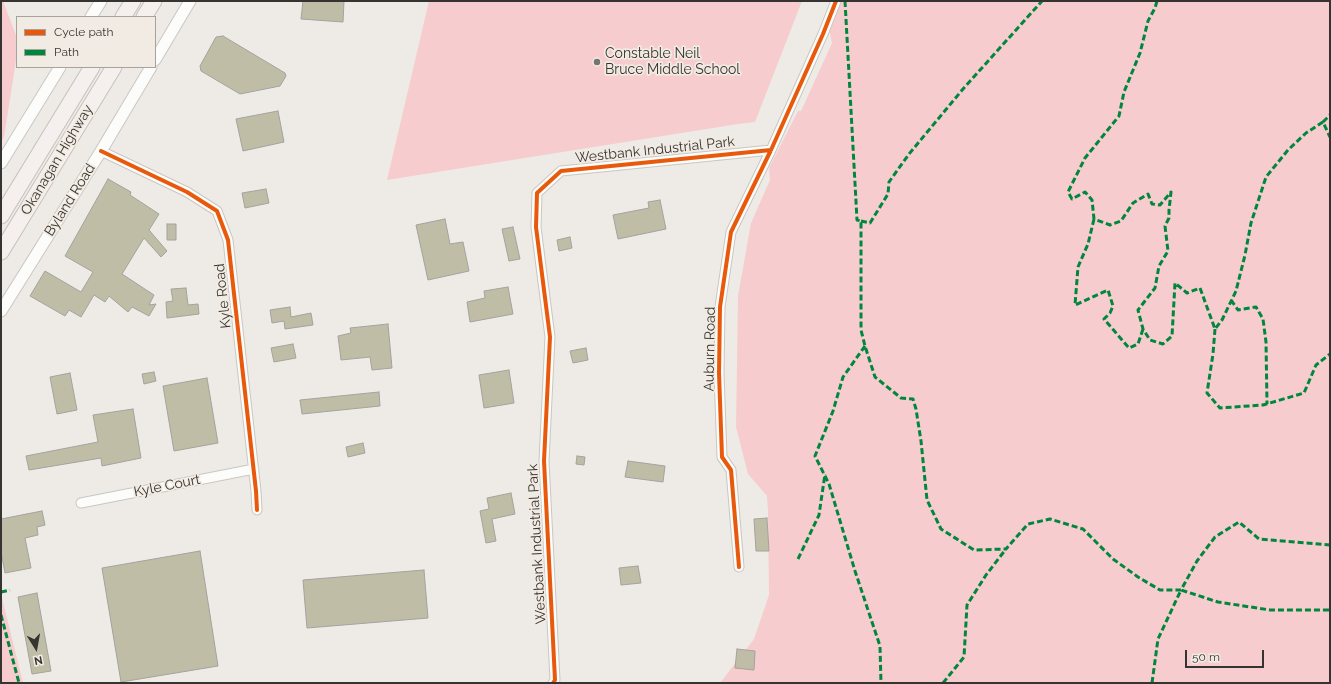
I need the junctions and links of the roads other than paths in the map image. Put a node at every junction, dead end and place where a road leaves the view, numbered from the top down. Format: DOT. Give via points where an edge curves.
graph roads {
  1 [pos="101,1"];
  2 [pos="133,1"];
  3 [pos="154,1"];
  4 [pos="190,1"];
  5 [pos="836,1"];
  6 [pos="92,16"];
  7 [pos="124,16"];
  8 [pos="145,16"];
  9 [pos="156,58"];
  10 [pos="59,68"];
  11 [pos="91,68"];
  12 [pos="113,68"];
  13 [pos="150,68"];
  14 [pos="771,150"];
  15 [pos="101,151"];
  16 [pos="1,163"];
  17 [pos="1,216"];
  18 [pos="1,252"];
  19 [pos="1,311"];
  20 [pos="254,469"];
  21 [pos="81,503"];
  22 [pos="257,510"];
  23 [pos="739,567"];
  24 [pos="553,683"];
  1 -- 6 [label="street"];
  2 -- 7 [label="highway"];
  3 -- 8 [label="highway"];
  4 -- 9 [label="street"];
  5 -- 14 [label="street, Auburn Road"];
  10 -- 16 [label="street"];
  11 -- 17 [label="highway, Okanagan Highway"];
  12 -- 18 [label="highway, Okanagan Highway"];
  13 -- 15 [label="street, Byland Road"];
  14 -- 23 [label="street, Auburn Road" via="731,232 720,307 722,458 730,470"];
  14 -- 24 [label="street, Westbank Industrial Park" via="561,171 537,193 536,227 550,337 544,461 555,680"];
  15 -- 19 [label="street, Byland Road"];
  15 -- 20 [label="street, Kyle Road" via="187,192 217,211 228,240"];
  20 -- 21 [label="street, Kyle Court"];
  20 -- 22 [label="street, Kyle Road"];
}
